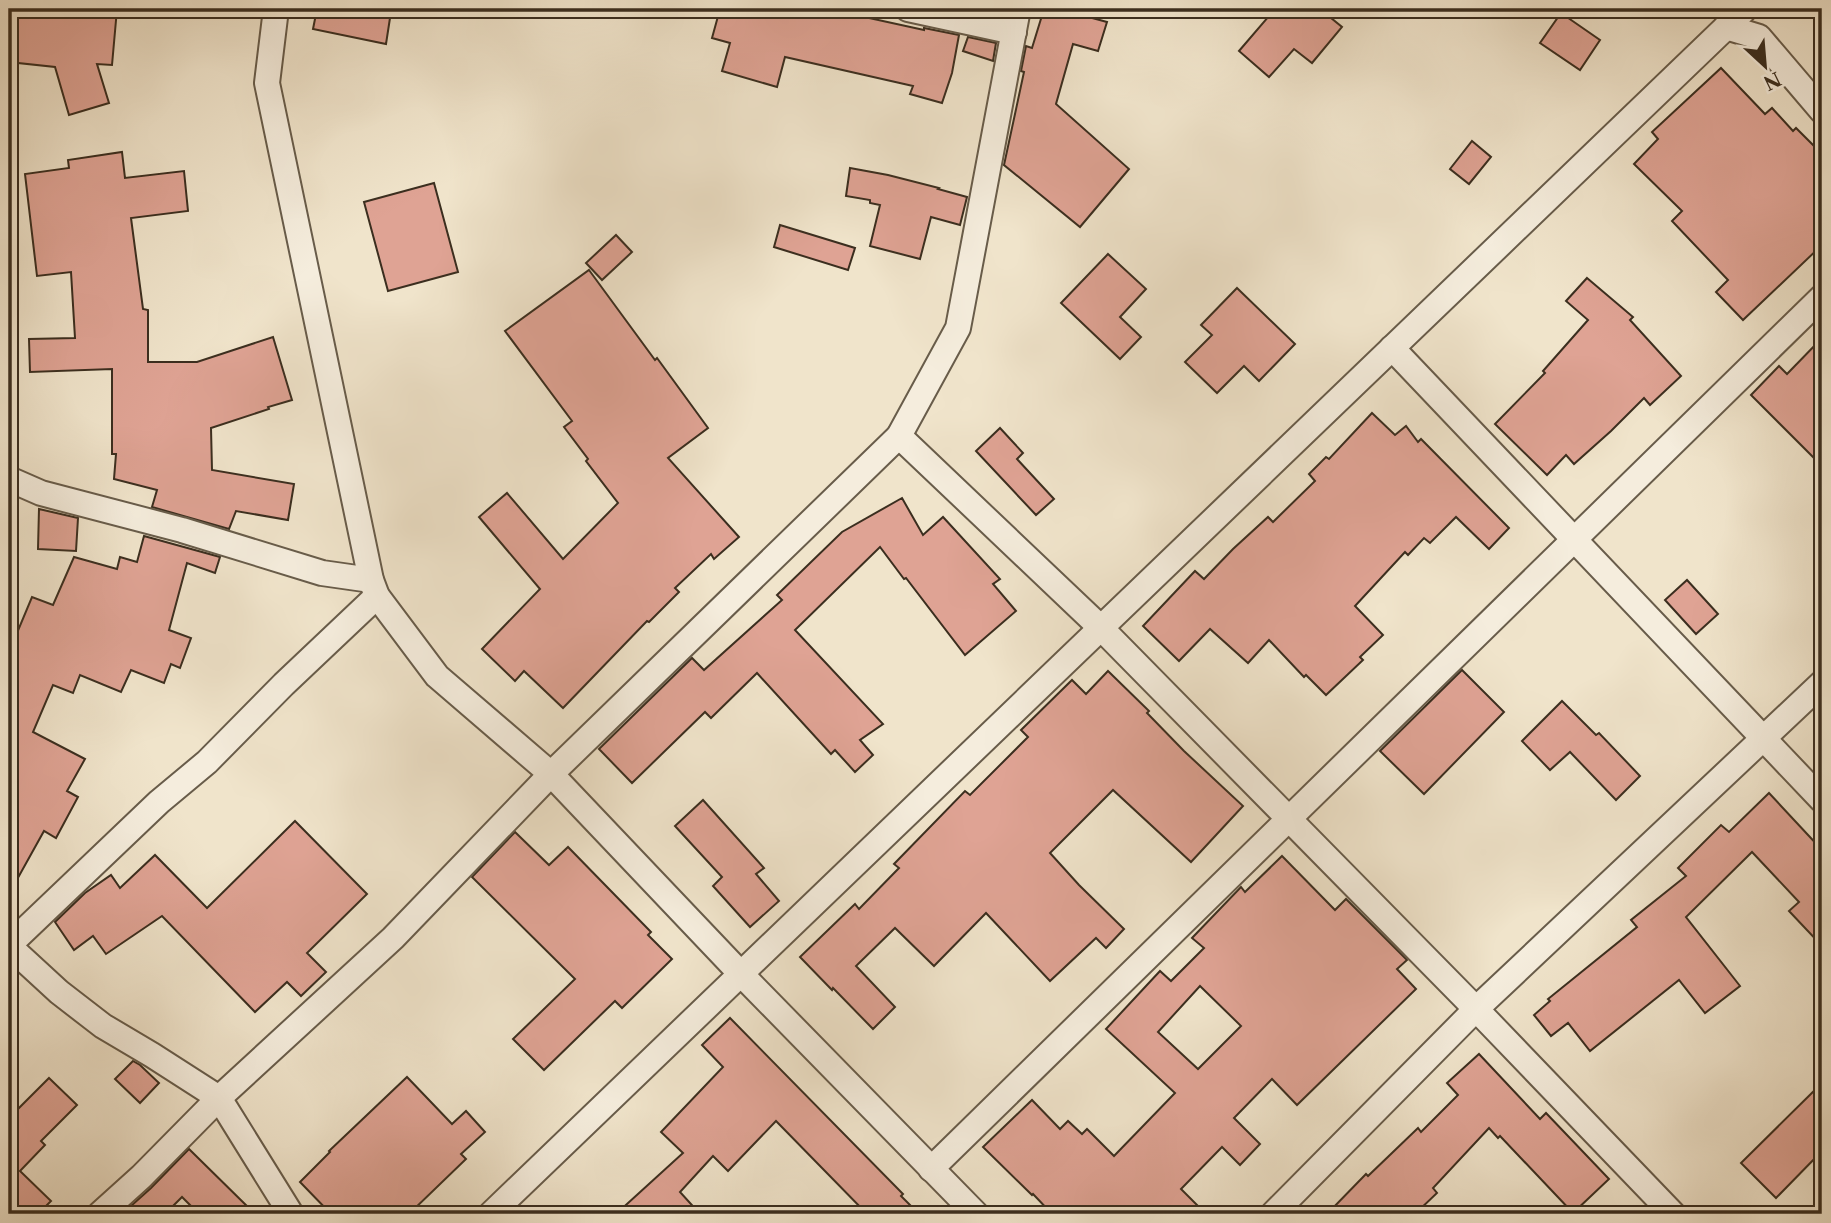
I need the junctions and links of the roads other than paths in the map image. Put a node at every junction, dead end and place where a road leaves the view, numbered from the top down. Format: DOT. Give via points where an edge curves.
graph roads {
  1 [pos="276,9"];
  2 [pos="908,9"];
  3 [pos="1745,9"];
  4 [pos="1016,20"];
  5 [pos="1726,27"];
  6 [pos="1822,111"];
  7 [pos="1822,297"];
  8 [pos="1392,348"];
  9 [pos="899,436"];
  10 [pos="9,479"];
  11 [pos="1574,540"];
  12 [pos="374,588"];
  13 [pos="1101,628"];
  14 [pos="1822,683"];
  15 [pos="1763,738"];
  16 [pos="551,774"];
  17 [pos="1822,800"];
  18 [pos="1289,819"];
  19 [pos="9,946"];
  20 [pos="741,974"];
  21 [pos="1476,1009"];
  22 [pos="219,1098"];
  23 [pos="931,1169"];
  24 [pos="100,1214"];
  25 [pos="291,1214"];
  26 [pos="491,1214"];
  27 [pos="976,1214"];
  28 [pos="1273,1214"];
  29 [pos="1672,1214"];
  1 -- 12 [label="street" via="267,83"];
  2 -- 4 [label="street"];
  3 -- 5 [label="street"];
  4 -- 9 [label="street" via="958,328"];
  5 -- 6 [label="street" via="1759,37"];
  5 -- 8 [label="street"];
  7 -- 11 [label="street"];
  8 -- 11 [label="street"];
  8 -- 13 [label="street"];
  9 -- 13 [label="street"];
  9 -- 16 [label="street"];
  10 -- 12 [label="street" via="41,493"];
  11 -- 15 [label="street"];
  11 -- 18 [label="street"];
  12 -- 16 [label="street" via="437,676"];
  12 -- 19 [label="street" via="207,762"];
  13 -- 18 [label="street"];
  13 -- 20 [label="street"];
  14 -- 15 [label="street"];
  15 -- 17 [label="street"];
  15 -- 21 [label="street"];
  16 -- 20 [label="street"];
  16 -- 22 [label="street" via="393,938"];
  18 -- 21 [label="street"];
  18 -- 23 [label="street"];
  19 -- 22 [label="street" via="103,1026"];
  20 -- 23 [label="street"];
  20 -- 26 [label="street"];
  21 -- 28 [label="street"];
  21 -- 29 [label="street"];
  22 -- 24 [label="street"];
  22 -- 25 [label="street"];
  23 -- 27 [label="street"];
}
